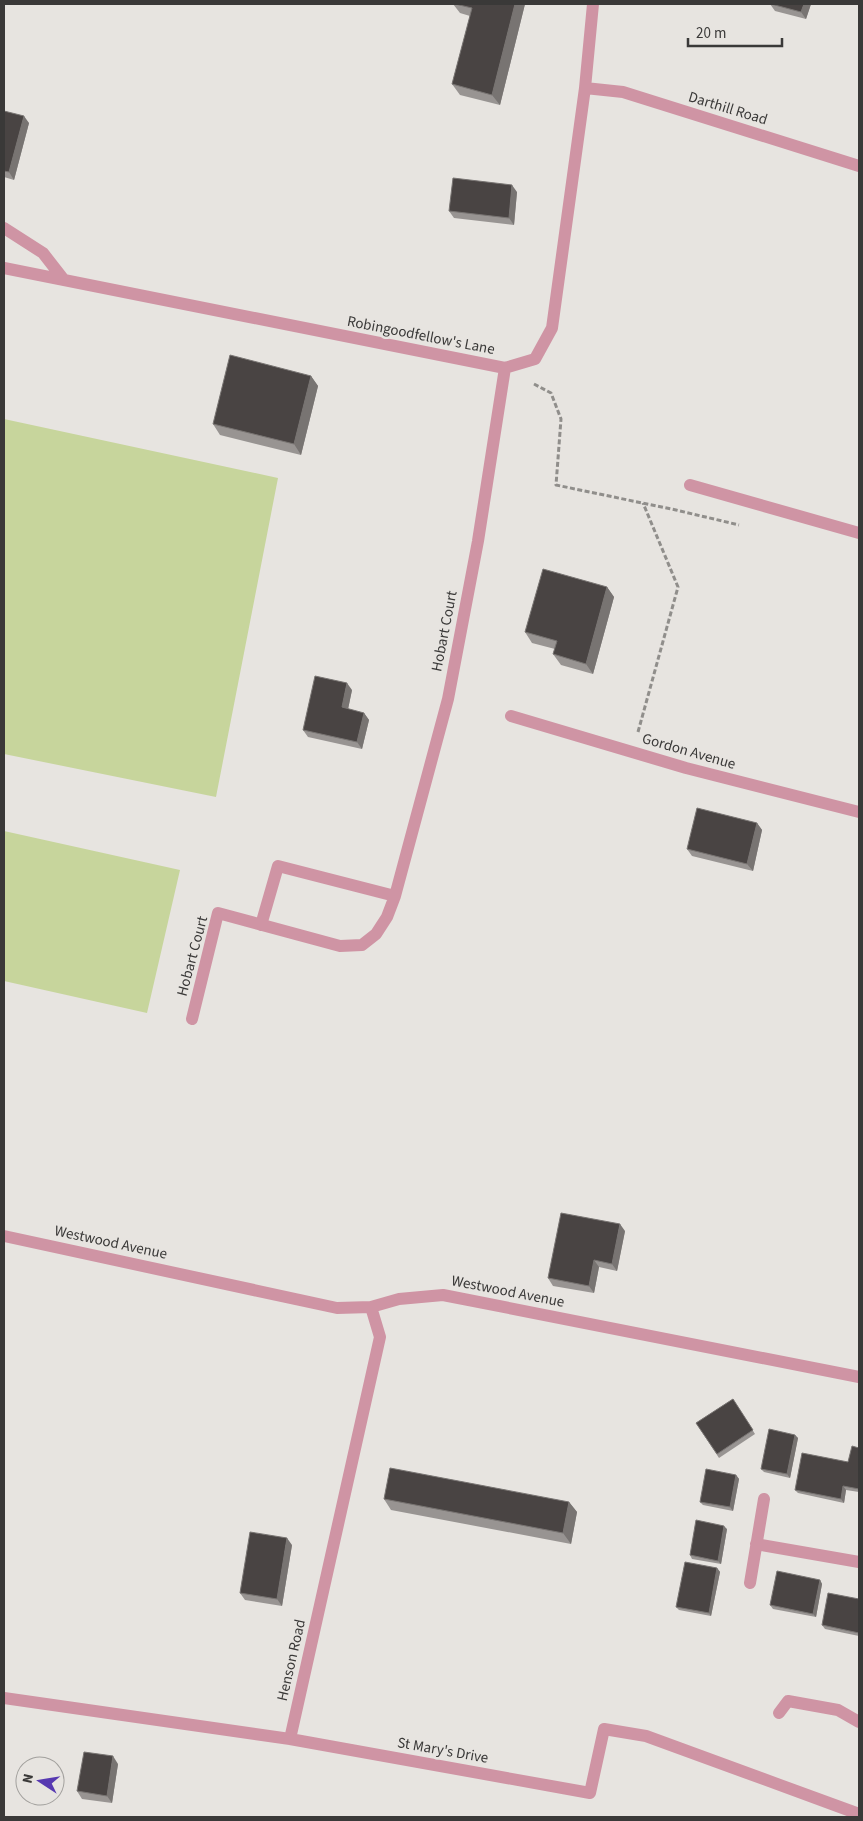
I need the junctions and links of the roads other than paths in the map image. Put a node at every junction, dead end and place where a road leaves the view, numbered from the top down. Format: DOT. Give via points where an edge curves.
graph roads {
  1 [pos="593,4"];
  2 [pos="585,88"];
  3 [pos="859,166"];
  4 [pos="4,228"];
  5 [pos="4,268"];
  6 [pos="64,280"];
  7 [pos="505,368"];
  8 [pos="690,485"];
  9 [pos="859,533"];
  10 [pos="511,716"];
  11 [pos="859,812"];
  12 [pos="394,896"];
  13 [pos="261,925"];
  14 [pos="192,1019"];
  15 [pos="4,1236"];
  16 [pos="371,1307"];
  17 [pos="859,1377"];
  18 [pos="764,1499"];
  19 [pos="756,1544"];
  20 [pos="859,1562"];
  21 [pos="750,1583"];
  22 [pos="4,1698"];
  23 [pos="779,1713"];
  24 [pos="859,1722"];
  25 [pos="290,1739"];
  26 [pos="859,1814"];
  1 -- 2 [label="street, Robingoodfellow's Lane"];
  2 -- 3 [label="street, Darthill Road" via="623,92"];
  2 -- 7 [label="street, Robingoodfellow's Lane" via="552,328 535,359"];
  4 -- 6 [label="street" via="43,252"];
  5 -- 6 [label="street, Robingoodfellow's Lane"];
  6 -- 7 [label="street, Robingoodfellow's Lane"];
  7 -- 12 [label="street, Hobart Court" via="478,541 448,699"];
  8 -- 9 [label="street"];
  10 -- 11 [label="street, Gordon Avenue" via="686,768"];
  12 -- 13 [label="street, Hobart Court" via="387,918 376,934 362,945 340,946"];
  12 -- 13 [label="street" via="278,866"];
  13 -- 14 [label="street, Hobart Court" via="218,913"];
  15 -- 16 [label="street, Westwood Avenue" via="337,1308"];
  16 -- 17 [label="street, Westwood Avenue" via="399,1299 443,1295"];
  16 -- 25 [label="street, Henson Road" via="380,1337"];
  18 -- 19 [label="street"];
  19 -- 20 [label="street"];
  19 -- 21 [label="street"];
  22 -- 25 [label="street"];
  23 -- 24 [label="street" via="788,1701 838,1710"];
  25 -- 26 [label="street, St Mary's Drive" via="590,1793 604,1729 646,1736"];
}
